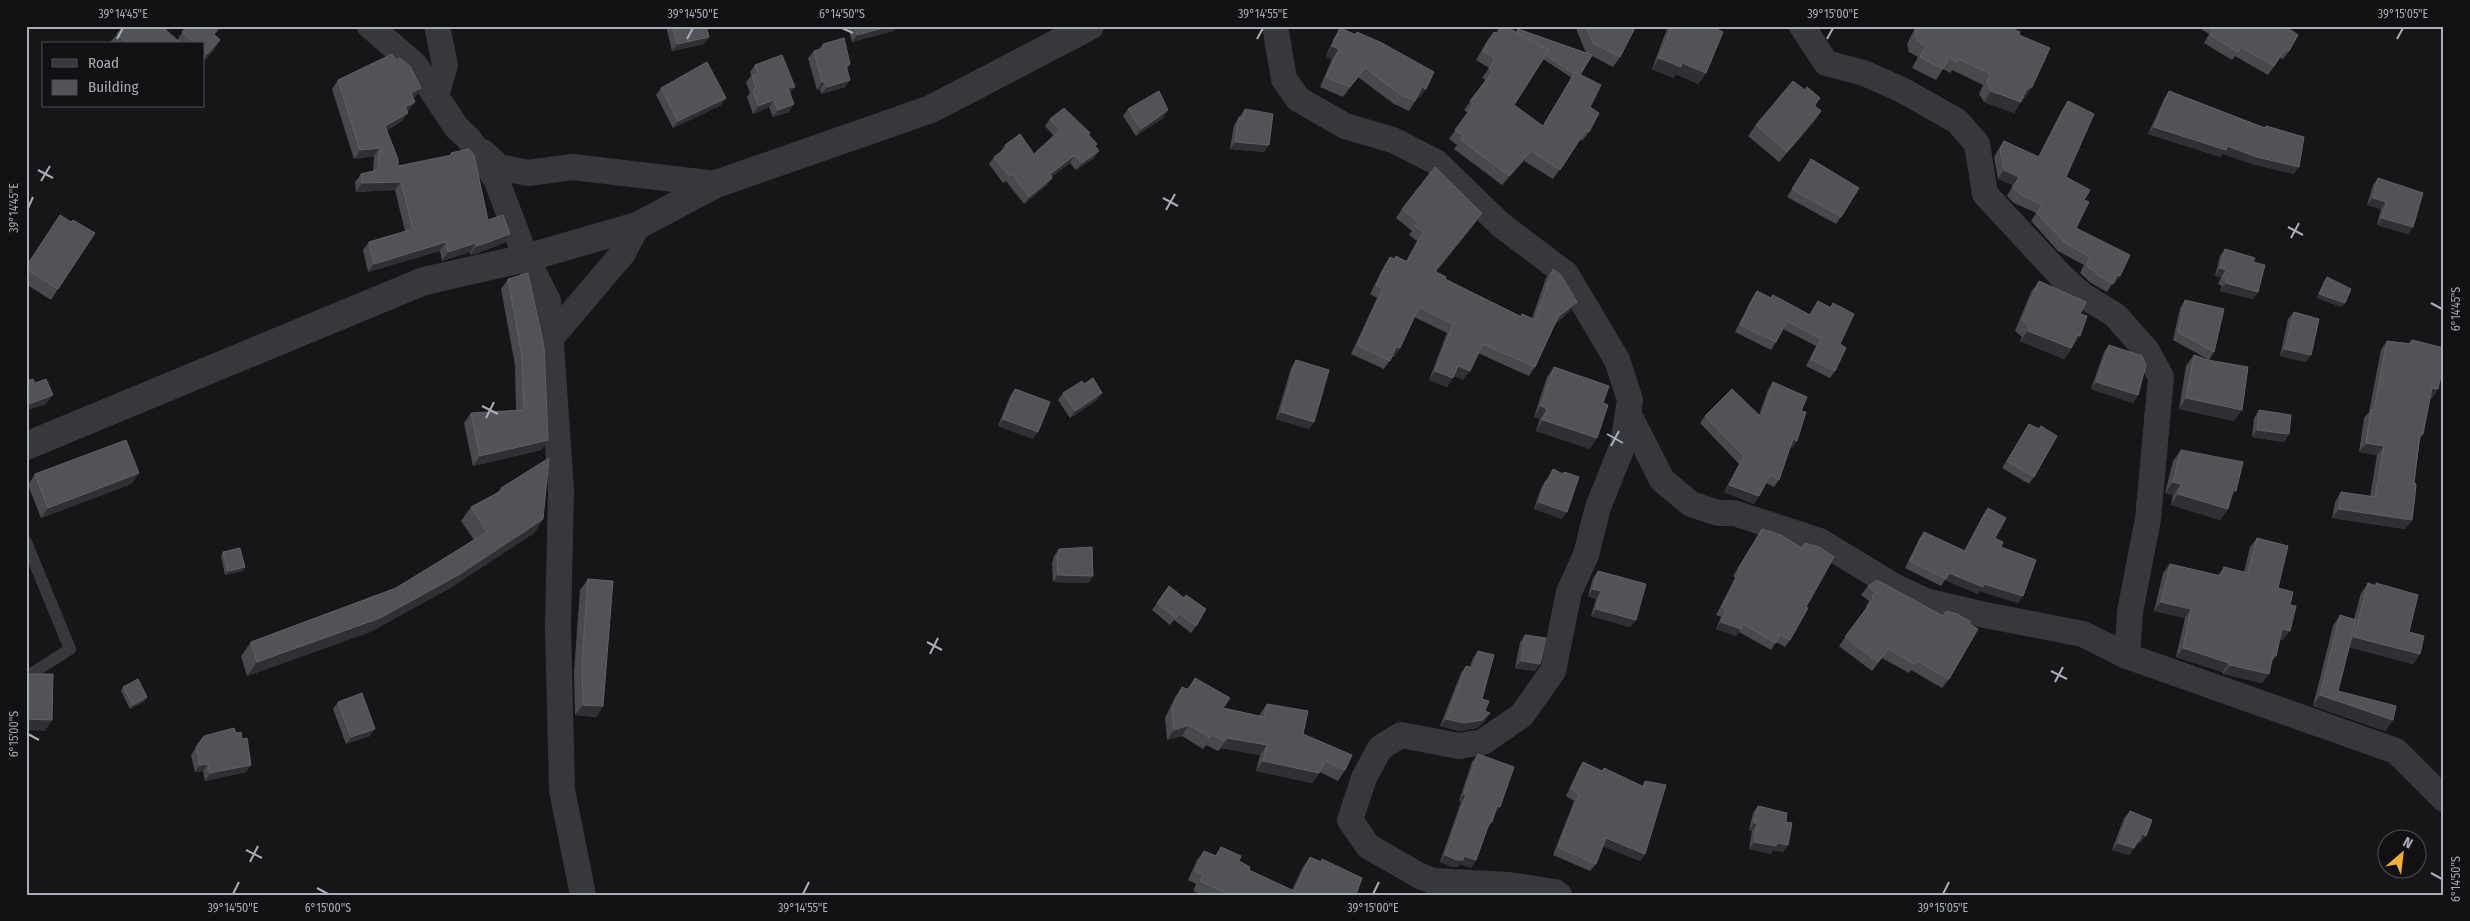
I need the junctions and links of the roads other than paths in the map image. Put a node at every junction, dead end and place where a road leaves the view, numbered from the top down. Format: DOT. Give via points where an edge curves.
graph roads {
  1 [pos="370,26"];
  2 [pos="437,26"];
  3 [pos="1275,26"];
  4 [pos="1802,26"];
  5 [pos="1076,29"];
  6 [pos="436,96"];
  7 [pos="469,139"];
  8 [pos="716,184"];
  9 [pos="637,226"];
  10 [pos="526,258"];
  11 [pos="550,339"];
  12 [pos="1628,413"];
  13 [pos="26,446"];
  14 [pos="26,542"];
  15 [pos="2127,656"];
  16 [pos="28,676"];
  17 [pos="2444,799"];
  18 [pos="583,895"];
  19 [pos="1559,895"];
  1 -- 6 [label="street" via="415,65"];
  2 -- 6 [label="street" via="445,65"];
  3 -- 12 [label="street" via="1284,79 1298,99 1345,126 1393,140 1436,162 1502,226 1566,274 1617,360 1630,400"];
  4 -- 15 [label="street" via="1826,63 1864,73 1957,121 1977,144 1985,194 2062,278 2115,315 2147,351 2161,378 2148,519 2130,612"];
  5 -- 8 [label="street" via="931,109"];
  6 -- 7 [label="street" via="457,128"];
  7 -- 8 [label="street" via="500,167 528,173 573,167"];
  7 -- 10 [label="street" via="496,180"];
  8 -- 9 [label="street"];
  9 -- 10 [label="street"];
  9 -- 11 [label="street" via="623,252"];
  10 -- 11 [label="street" via="548,301"];
  10 -- 13 [label="street" via="424,281"];
  11 -- 18 [label="street" via="560,490 558,627 562,790"];
  12 -- 15 [label="street" via="1662,480 1691,504 1718,513 1743,516 1820,541 1925,601 2083,634"];
  12 -- 19 [label="street" via="1623,445 1598,507 1586,555 1569,592 1553,671 1522,715 1483,742 1459,746 1401,735 1380,748 1364,778 1350,820 1368,846 1432,881 1509,885"];
  14 -- 16 [label="lane" via="70,649"];
  15 -- 17 [label="street" via="2396,751"];
}
